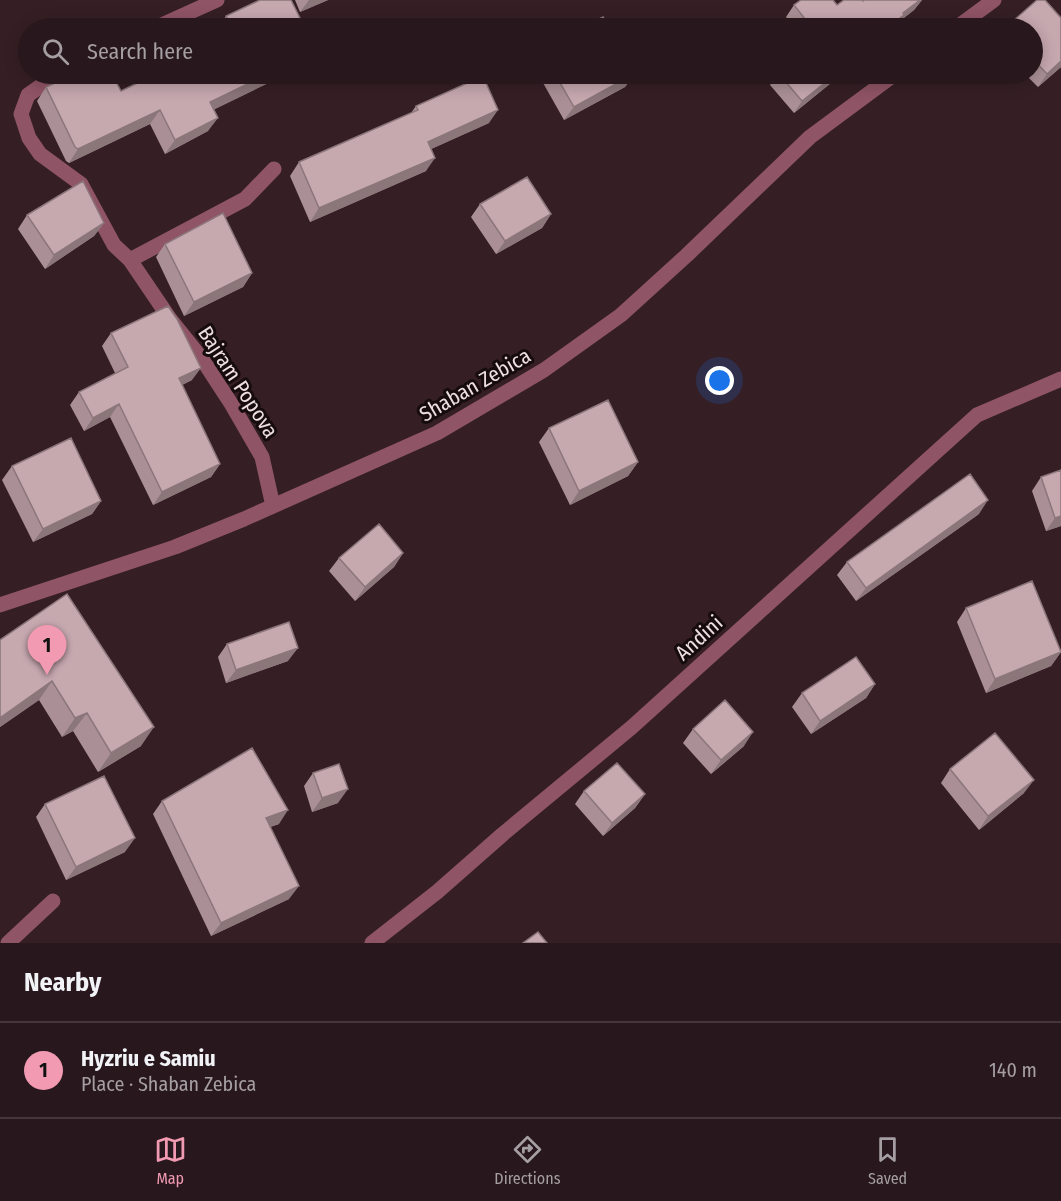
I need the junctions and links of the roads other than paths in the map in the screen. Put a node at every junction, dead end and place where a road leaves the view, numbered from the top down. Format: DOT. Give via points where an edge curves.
graph roads {
  1 [pos="217,0"];
  2 [pos="994,0"];
  3 [pos="177,18"];
  4 [pos="970,18"];
  5 [pos="44,84"];
  6 [pos="882,84"];
  7 [pos="274,169"];
  8 [pos="130,260"];
  9 [pos="1061,379"];
  10 [pos="273,506"];
  11 [pos="0,605"];
  12 [pos="52,901"];
  13 [pos="8,943"];
  14 [pos="372,943"];
  1 -- 3 [label="street"];
  2 -- 4 [label="street"];
  5 -- 8 [label="street, Bajram Popova" via="28,95 21,114 29,138 40,154 81,184 114,245"];
  6 -- 10 [label="street, Shaban Zebica" via="810,137 621,315 544,370 437,434"];
  7 -- 8 [label="street" via="245,199"];
  8 -- 10 [label="street, Bajram Popova" via="232,405 262,457"];
  9 -- 14 [label="street, Andini" via="977,415 632,727"];
  10 -- 11 [label="street, Shaban Zebica" via="175,547"];
  12 -- 13 [label="street"];
}
